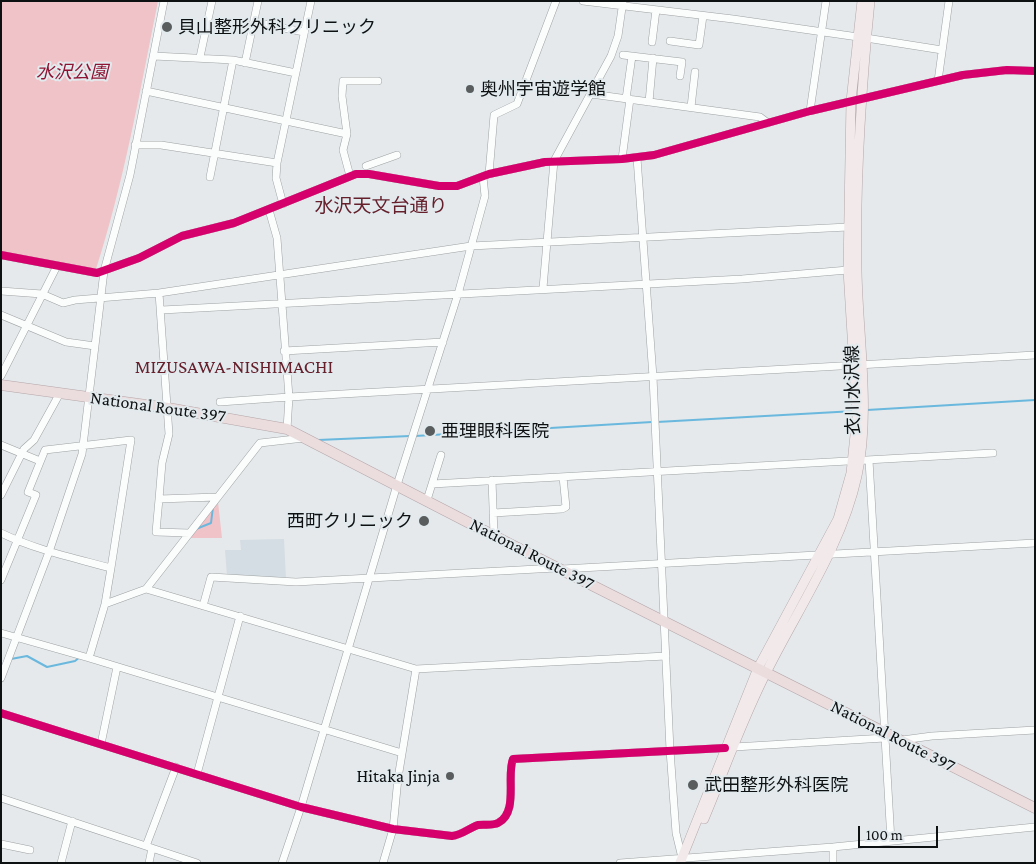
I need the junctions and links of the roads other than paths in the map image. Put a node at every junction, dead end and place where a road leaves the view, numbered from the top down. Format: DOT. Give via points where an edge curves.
graph roads {
  1 [pos="164,1"];
  2 [pos="212,1"];
  3 [pos="258,1"];
  4 [pos="311,1"];
  5 [pos="556,1"];
  6 [pos="583,1"];
  7 [pos="826,1"];
  8 [pos="862,1"];
  9 [pos="870,1"];
  10 [pos="949,1"];
  11 [pos="622,3"];
  12 [pos="656,10"];
  13 [pos="703,16"];
  14 [pos="254,22"];
  15 [pos="304,32"];
  16 [pos="822,32"];
  17 [pos="862,38"];
  18 [pos="670,41"];
  19 [pos="652,42"];
  20 [pos="942,50"];
  21 [pos="623,55"];
  22 [pos="154,56"];
  23 [pos="632,56"];
  24 [pos="200,57"];
  25 [pos="653,58"];
  26 [pos="232,60"];
  27 [pos="245,63"];
  28 [pos="1035,71"];
  29 [pos="695,72"];
  30 [pos="296,73"];
  31 [pos="680,76"];
  32 [pos="378,81"];
  33 [pos="938,81"];
  34 [pos="146,91"];
  35 [pos="591,94"];
  36 [pos="628,99"];
  37 [pos="861,99"];
  38 [pos="851,101"];
  39 [pos="649,102"];
  40 [pos="223,107"];
  41 [pos="691,107"];
  42 [pos="810,111"];
  43 [pos="286,122"];
  44 [pos="768,123"];
  45 [pos="347,134"];
  46 [pos="136,146"];
  47 [pos="215,154"];
  48 [pos="397,155"];
  49 [pos="638,158"];
  50 [pos="622,159"];
  51 [pos="554,161"];
  52 [pos="277,163"];
  53 [pos="366,166"];
  54 [pos="350,176"];
  55 [pos="486,176"];
  56 [pos="210,177"];
  57 [pos="283,204"];
  58 [pos="269,210"];
  59 [pos="848,227"];
  60 [pos="642,237"];
  61 [pos="546,244"];
  62 [pos="471,246"];
  63 [pos="1,255"];
  64 [pos="57,266"];
  65 [pos="848,270"];
  66 [pos="104,271"];
  67 [pos="279,275"];
  68 [pos="645,283"];
  69 [pos="543,288"];
  70 [pos="1,291"];
  71 [pos="160,293"];
  72 [pos="42,294"];
  73 [pos="458,294"];
  74 [pos="101,299"];
  75 [pos="280,305"];
  76 [pos="162,310"];
  77 [pos="1,315"];
  78 [pos="27,324"];
  79 [pos="443,342"];
  80 [pos="96,346"];
  81 [pos="284,351"];
  82 [pos="1035,355"];
  83 [pos="858,366"];
  84 [pos="1,376"];
  85 [pos="653,377"];
  86 [pos="1,385"];
  87 [pos="427,390"];
  88 [pos="60,393"];
  89 [pos="89,397"];
  90 [pos="289,397"];
  91 [pos="220,402"];
  92 [pos="168,408"];
  93 [pos="287,429"];
  94 [pos="304,438"];
  95 [pos="1,444"];
  96 [pos="84,444"];
  97 [pos="993,453"];
  98 [pos="22,454"];
  99 [pos="441,455"];
  100 [pos="869,460"];
  101 [pos="40,461"];
  102 [pos="855,461"];
  103 [pos="658,473"];
  104 [pos="563,477"];
  105 [pos="492,480"];
  106 [pos="432,484"];
  107 [pos="397,485"];
  108 [pos="1,495"];
  109 [pos="217,497"];
  110 [pos="159,498"];
  111 [pos="427,500"];
  112 [pos="493,513"];
  113 [pos="1,533"];
  114 [pos="189,533"];
  115 [pos="494,535"];
  116 [pos="16,540"];
  117 [pos="1035,543"];
  118 [pos="49,552"];
  119 [pos="875,552"];
  120 [pos="825,553"];
  121 [pos="660,565"];
  122 [pos="111,568"];
  123 [pos="560,569"];
  124 [pos="1,580"];
  125 [pos="368,580"];
  126 [pos="146,589"];
  127 [pos="105,604"];
  128 [pos="203,606"];
  129 [pos="240,616"];
  130 [pos="664,620"];
  131 [pos="1,633"];
  132 [pos="17,637"];
  133 [pos="348,649"];
  134 [pos="666,656"];
  135 [pos="89,658"];
  136 [pos="117,667"];
  137 [pos="416,669"];
  138 [pos="762,670"];
  139 [pos="1,678"];
  140 [pos="219,698"];
  141 [pos="1,713"];
  142 [pos="323,729"];
  143 [pos="1035,730"];
  144 [pos="884,734"];
  145 [pos="902,740"];
  146 [pos="101,744"];
  147 [pos="730,748"];
  148 [pos="670,750"];
  149 [pos="402,753"];
  150 [pos="176,767"];
  151 [pos="197,774"];
  152 [pos="1,798"];
  153 [pos="301,807"];
  154 [pos="1035,808"];
  155 [pos="72,822"];
  156 [pos="1035,827"];
  157 [pos="393,828"];
  158 [pos="891,840"];
  159 [pos="1,844"];
  160 [pos="149,847"];
  161 [pos="832,847"];
  162 [pos="30,850"];
  163 [pos="684,860"];
  164 [pos="61,863"];
  165 [pos="149,863"];
  166 [pos="197,863"];
  167 [pos="282,863"];
  168 [pos="383,863"];
  169 [pos="620,863"];
  170 [pos="834,863"];
  1 -- 22 [label="street"];
  2 -- 24 [label="street"];
  3 -- 14 [label="street"];
  4 -- 15 [label="street"];
  5 -- 55 [label="street" via="517,104 494,114"];
  6 -- 11 [label="street"];
  7 -- 16 [label="street"];
  8 -- 17 [label="main road, 衣川水沢線"];
  9 -- 17 [label="main road, 衣川水沢線"];
  10 -- 20 [label="street"];
  11 -- 12 [label="street"];
  11 -- 35 [label="street" via="615,47"];
  12 -- 13 [label="street"];
  12 -- 19 [label="street"];
  13 -- 16 [label="street"];
  13 -- 18 [label="street" via="699,45"];
  14 -- 15 [label="street"];
  14 -- 27 [label="street"];
  15 -- 30 [label="street"];
  16 -- 17 [label="street"];
  16 -- 42 [label="street"];
  17 -- 20 [label="street"];
  17 -- 37 [label="main road, 衣川水沢線"];
  17 -- 38 [label="main road, 衣川水沢線"];
  20 -- 33 [label="street"];
  21 -- 23 [label="street"];
  22 -- 24 [label="street"];
  22 -- 34 [label="street"];
  23 -- 25 [label="street"];
  23 -- 36 [label="street"];
  24 -- 26 [label="street"];
  25 -- 31 [label="street" via="682,62"];
  25 -- 39 [label="street"];
  26 -- 27 [label="street"];
  26 -- 40 [label="street"];
  27 -- 30 [label="street"];
  28 -- 33 [label="street" via="990,72"];
  29 -- 41 [label="street"];
  30 -- 43 [label="street"];
  32 -- 45 [label="street" via="343,81"];
  33 -- 37 [label="street"];
  34 -- 40 [label="street"];
  34 -- 46 [label="street"];
  35 -- 36 [label="street"];
  35 -- 51 [label="street"];
  36 -- 39 [label="street"];
  36 -- 50 [label="street"];
  37 -- 38 [label="street"];
  37 -- 83 [label="main road, 衣川水沢線"];
  38 -- 42 [label="street"];
  38 -- 59 [label="main road, 衣川水沢線"];
  39 -- 41 [label="street"];
  40 -- 43 [label="street"];
  40 -- 47 [label="street"];
  41 -- 44 [label="street" via="760,117"];
  42 -- 44 [label="street"];
  43 -- 45 [label="street"];
  43 -- 52 [label="street"];
  44 -- 49 [label="street"];
  45 -- 54 [label="street" via="343,150"];
  46 -- 47 [label="street" via="161,145"];
  46 -- 66 [label="street"];
  47 -- 52 [label="street"];
  47 -- 56 [label="street"];
  48 -- 53 [label="street"];
  49 -- 50 [label="street"];
  49 -- 60 [label="street"];
  50 -- 51 [label="street"];
  51 -- 55 [label="street"];
  51 -- 61 [label="street"];
  52 -- 57 [label="street" via="276,178"];
  54 -- 55 [label="street" via="369,174 450,187"];
  54 -- 57 [label="street"];
  55 -- 62 [label="street" via="486,196"];
  57 -- 58 [label="street"];
  58 -- 66 [label="street" via="234,224 182,236"];
  58 -- 67 [label="street" via="277,238"];
  59 -- 60 [label="street"];
  59 -- 65 [label="main road, 衣川水沢線"];
  60 -- 61 [label="street"];
  60 -- 68 [label="street"];
  61 -- 62 [label="street"];
  61 -- 69 [label="street"];
  62 -- 67 [label="street"];
  62 -- 73 [label="street"];
  63 -- 64 [label="street"];
  64 -- 66 [label="street" via="97,273"];
  64 -- 72 [label="street"];
  65 -- 68 [label="street"];
  65 -- 83 [label="main road, 衣川水沢線"];
  66 -- 74 [label="street"];
  67 -- 71 [label="street"];
  67 -- 75 [label="street"];
  68 -- 69 [label="street"];
  68 -- 85 [label="street"];
  69 -- 73 [label="street"];
  70 -- 72 [label="street"];
  71 -- 74 [label="street"];
  71 -- 76 [label="street"];
  72 -- 74 [label="street" via="63,303"];
  72 -- 78 [label="street"];
  73 -- 75 [label="street"];
  73 -- 79 [label="street"];
  74 -- 80 [label="street"];
  75 -- 76 [label="street"];
  75 -- 81 [label="street"];
  76 -- 92 [label="street"];
  77 -- 78 [label="street"];
  78 -- 80 [label="street" via="66,342"];
  78 -- 84 [label="street"];
  79 -- 81 [label="street"];
  79 -- 87 [label="street"];
  80 -- 89 [label="street"];
  81 -- 90 [label="street"];
  82 -- 83 [label="street"];
  83 -- 85 [label="street"];
  83 -- 102 [label="main road, 衣川水沢線" via="863,412"];
  85 -- 87 [label="street"];
  85 -- 103 [label="street"];
  86 -- 88 [label="highway, National Route 397"];
  87 -- 90 [label="street"];
  87 -- 107 [label="street"];
  88 -- 89 [label="highway, National Route 397"];
  88 -- 98 [label="street" via="34,440"];
  89 -- 92 [label="highway, National Route 397"];
  89 -- 96 [label="street"];
  90 -- 91 [label="street"];
  90 -- 93 [label="street"];
  92 -- 93 [label="highway, National Route 397"];
  92 -- 110 [label="street" via="169,434"];
  93 -- 94 [label="highway, National Route 397"];
  94 -- 107 [label="highway, National Route 397"];
  94 -- 109 [label="street" via="260,443"];
  95 -- 98 [label="street"];
  96 -- 101 [label="street" via="45,450"];
  96 -- 118 [label="street" via="77,474"];
  96 -- 122 [label="street" via="131,440"];
  97 -- 100 [label="street"];
  98 -- 101 [label="street"];
  98 -- 108 [label="street"];
  99 -- 106 [label="street"];
  100 -- 102 [label="street"];
  100 -- 119 [label="street"];
  101 -- 116 [label="street" via="28,492 36,495"];
  102 -- 103 [label="street"];
  102 -- 120 [label="main road, 衣川水沢線" via="858,474 845,520"];
  103 -- 104 [label="street"];
  103 -- 121 [label="street"];
  104 -- 105 [label="street"];
  104 -- 112 [label="street" via="566,507"];
  105 -- 106 [label="street"];
  105 -- 112 [label="street"];
  106 -- 111 [label="street"];
  107 -- 111 [label="highway, National Route 397"];
  107 -- 125 [label="street"];
  109 -- 110 [label="street"];
  109 -- 114 [label="street"];
  110 -- 114 [label="street" via="156,532"];
  111 -- 115 [label="highway, National Route 397"];
  112 -- 115 [label="street"];
  113 -- 116 [label="street"];
  114 -- 126 [label="street"];
  115 -- 123 [label="highway, National Route 397"];
  116 -- 118 [label="street"];
  116 -- 124 [label="street"];
  117 -- 119 [label="street"];
  118 -- 122 [label="street"];
  118 -- 132 [label="street"];
  119 -- 120 [label="street"];
  119 -- 144 [label="street"];
  120 -- 121 [label="street"];
  120 -- 138 [label="main road, 衣川水沢線"];
  121 -- 123 [label="street"];
  121 -- 130 [label="street"];
  122 -- 127 [label="street"];
  123 -- 125 [label="street"];
  123 -- 130 [label="highway, National Route 397"];
  125 -- 128 [label="street" via="296,582 211,578"];
  125 -- 133 [label="street"];
  126 -- 127 [label="street"];
  126 -- 128 [label="street"];
  127 -- 135 [label="street"];
  128 -- 129 [label="street"];
  129 -- 133 [label="street"];
  129 -- 140 [label="street"];
  130 -- 134 [label="street"];
  130 -- 138 [label="highway, National Route 397"];
  131 -- 132 [label="street"];
  132 -- 135 [label="street"];
  132 -- 139 [label="street"];
  133 -- 137 [label="street"];
  133 -- 142 [label="street"];
  134 -- 137 [label="street"];
  134 -- 148 [label="street"];
  135 -- 136 [label="street"];
  136 -- 140 [label="street"];
  136 -- 146 [label="street"];
  137 -- 149 [label="street"];
  138 -- 144 [label="highway, National Route 397"];
  138 -- 147 [label="main road, 衣川水沢線"];
  140 -- 142 [label="street"];
  140 -- 151 [label="street"];
  141 -- 146 [label="street"];
  142 -- 149 [label="street"];
  142 -- 153 [label="street"];
  143 -- 145 [label="street"];
  144 -- 145 [label="highway, National Route 397"];
  144 -- 147 [label="street"];
  144 -- 158 [label="street"];
  145 -- 154 [label="highway, National Route 397"];
  146 -- 150 [label="street"];
  147 -- 148 [label="street"];
  147 -- 163 [label="main road, 衣川水沢線"];
  148 -- 157 [label="street" via="513,759 510,803 497,823 478,825 452,836"];
  148 -- 163 [label="street" via="676,833"];
  149 -- 157 [label="street"];
  150 -- 151 [label="street"];
  150 -- 160 [label="street"];
  151 -- 153 [label="street"];
  152 -- 155 [label="street"];
  153 -- 157 [label="street"];
  153 -- 167 [label="street"];
  155 -- 160 [label="street"];
  155 -- 164 [label="street"];
  156 -- 158 [label="street"];
  157 -- 168 [label="street"];
  158 -- 161 [label="street"];
  159 -- 162 [label="street"];
  160 -- 165 [label="street"];
  160 -- 166 [label="street"];
  161 -- 163 [label="street"];
  161 -- 170 [label="street"];
  163 -- 169 [label="street"];
}
